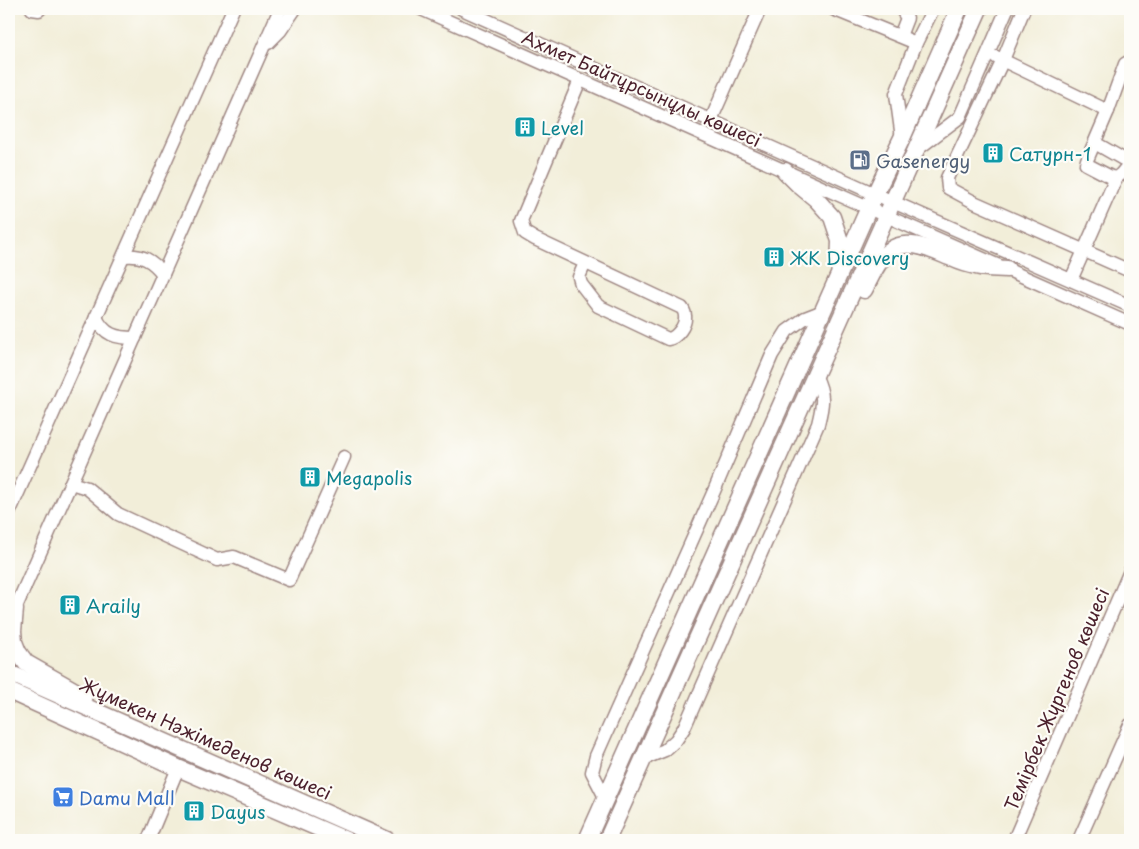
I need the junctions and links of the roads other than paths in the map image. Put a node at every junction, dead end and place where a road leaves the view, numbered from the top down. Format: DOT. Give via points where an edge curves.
graph roads {
  1 [pos="32,9"];
  2 [pos="40,9"];
  3 [pos="233,9"];
  4 [pos="280,9"];
  5 [pos="294,9"];
  6 [pos="421,9"];
  7 [pos="462,9"];
  8 [pos="760,9"];
  9 [pos="833,9"];
  10 [pos="900,9"];
  11 [pos="933,9"];
  12 [pos="959,9"];
  13 [pos="979,9"];
  14 [pos="1007,9"];
  15 [pos="1024,9"];
  16 [pos="900,36"];
  17 [pos="916,43"];
  18 [pos="263,48"];
  19 [pos="988,53"];
  20 [pos="1003,60"];
  21 [pos="1130,61"];
  22 [pos="580,80"];
  23 [pos="1125,84"];
  24 [pos="1108,111"];
  25 [pos="711,120"];
  26 [pos="902,138"];
  27 [pos="1095,143"];
  28 [pos="915,151"];
  29 [pos="1130,163"];
  30 [pos="785,171"];
  31 [pos="1116,178"];
  32 [pos="872,201"];
  33 [pos="890,209"];
  34 [pos="1083,250"];
  35 [pos="124,256"];
  36 [pos="585,263"];
  37 [pos="1007,269"];
  38 [pos="1130,271"];
  39 [pos="163,274"];
  40 [pos="839,275"];
  41 [pos="1071,280"];
  42 [pos="1130,306"];
  43 [pos="823,311"];
  44 [pos="1102,311"];
  45 [pos="96,317"];
  46 [pos="1130,324"];
  47 [pos="837,326"];
  48 [pos="1130,332"];
  49 [pos="135,338"];
  50 [pos="815,375"];
  51 [pos="344,456"];
  52 [pos="71,483"];
  53 [pos="9,514"];
  54 [pos="1130,571"];
  55 [pos="12,616"];
  56 [pos="9,673"];
  57 [pos="9,690"];
  58 [pos="113,718"];
  59 [pos="1130,725"];
  60 [pos="643,760"];
  61 [pos="178,768"];
  62 [pos="606,799"];
  63 [pos="587,837"];
  64 [pos="148,840"];
  65 [pos="346,840"];
  66 [pos="387,840"];
  67 [pos="607,840"];
  68 [pos="1014,840"];
  69 [pos="1079,840"];
  1 -- 2 [label="street"];
  3 -- 35 [label="street"];
  4 -- 18 [label="street"];
  5 -- 18 [label="street" via="280,31"];
  6 -- 22 [label="street, Ахмет Байтұрсынұлы көшесі"];
  7 -- 25 [label="street, Ахмет Байтұрсынұлы көшесі"];
  8 -- 25 [label="street"];
  9 -- 16 [label="street"];
  10 -- 16 [label="street" via="907,18"];
  11 -- 17 [label="street"];
  12 -- 26 [label="main road"];
  13 -- 28 [label="main road"];
  14 -- 19 [label="street"];
  15 -- 20 [label="street"];
  16 -- 17 [label="street"];
  17 -- 26 [label="street" via="896,94"];
  18 -- 39 [label="street"];
  19 -- 20 [label="street"];
  19 -- 28 [label="street" via="960,117"];
  20 -- 24 [label="street"];
  20 -- 34 [label="street" via="947,178 948,188"];
  21 -- 23 [label="street" via="1125,64"];
  22 -- 30 [label="street, Ахмет Байтұрсынұлы көшесі"];
  22 -- 36 [label="street" via="521,221 525,233"];
  23 -- 24 [label="street"];
  24 -- 27 [label="street"];
  25 -- 32 [label="street, Ахмет Байтұрсынұлы көшесі" via="855,185"];
  26 -- 32 [label="main road"];
  27 -- 29 [label="street"];
  27 -- 31 [label="street" via="1086,164"];
  28 -- 33 [label="main road"];
  29 -- 31 [label="street"];
  30 -- 32 [label="street, Ахмет Байтұрсынұлы көшесі" via="848,199"];
  30 -- 40 [label="main road" via="832,216 840,241"];
  31 -- 34 [label="street"];
  32 -- 33 [label="street"];
  32 -- 40 [label="main road"];
  33 -- 37 [label="street"];
  33 -- 41 [label="street"];
  33 -- 47 [label="main road"];
  34 -- 38 [label="street"];
  34 -- 41 [label="street"];
  35 -- 39 [label="street" via="147,259"];
  35 -- 45 [label="street"];
  36 -- 36 [label="street" via="682,308 686,318 679,333 668,339 598,306 581,284 579,277"];
  37 -- 44 [label="street"];
  37 -- 47 [label="main road" via="980,267 915,245 900,245 889,251 878,264 858,303"];
  39 -- 49 [label="street"];
  40 -- 43 [label="main road"];
  41 -- 42 [label="street"];
  43 -- 62 [label="main road"];
  43 -- 62 [label="street" via="805,318 787,331 772,355 596,756 592,772"];
  44 -- 46 [label="street"];
  44 -- 48 [label="street"];
  45 -- 49 [label="street" via="105,331"];
  45 -- 53 [label="street"];
  47 -- 50 [label="main road"];
  49 -- 52 [label="street"];
  50 -- 60 [label="main road"];
  50 -- 60 [label="street" via="821,388 823,406 818,424 684,728 665,750"];
  51 -- 52 [label="street" via="289,580 234,557 217,560 118,514 87,488"];
  52 -- 55 [label="street"];
  54 -- 68 [label="street, Темірбек Жүргенов көшесі"];
  55 -- 58 [label="main road" via="14,642 26,663 91,700"];
  56 -- 58 [label="main road, Жұмекен Нәжімеденов көшесі"];
  57 -- 61 [label="main road, Жұмекен Нәжімеденов көшесі"];
  58 -- 66 [label="main road, Жұмекен Нәжімеденов көшесі"];
  59 -- 69 [label="street"];
  60 -- 67 [label="main road"];
  61 -- 64 [label="street"];
  61 -- 65 [label="main road, Жұмекен Нәжімеденов көшесі"];
  62 -- 63 [label="main road"];
}
